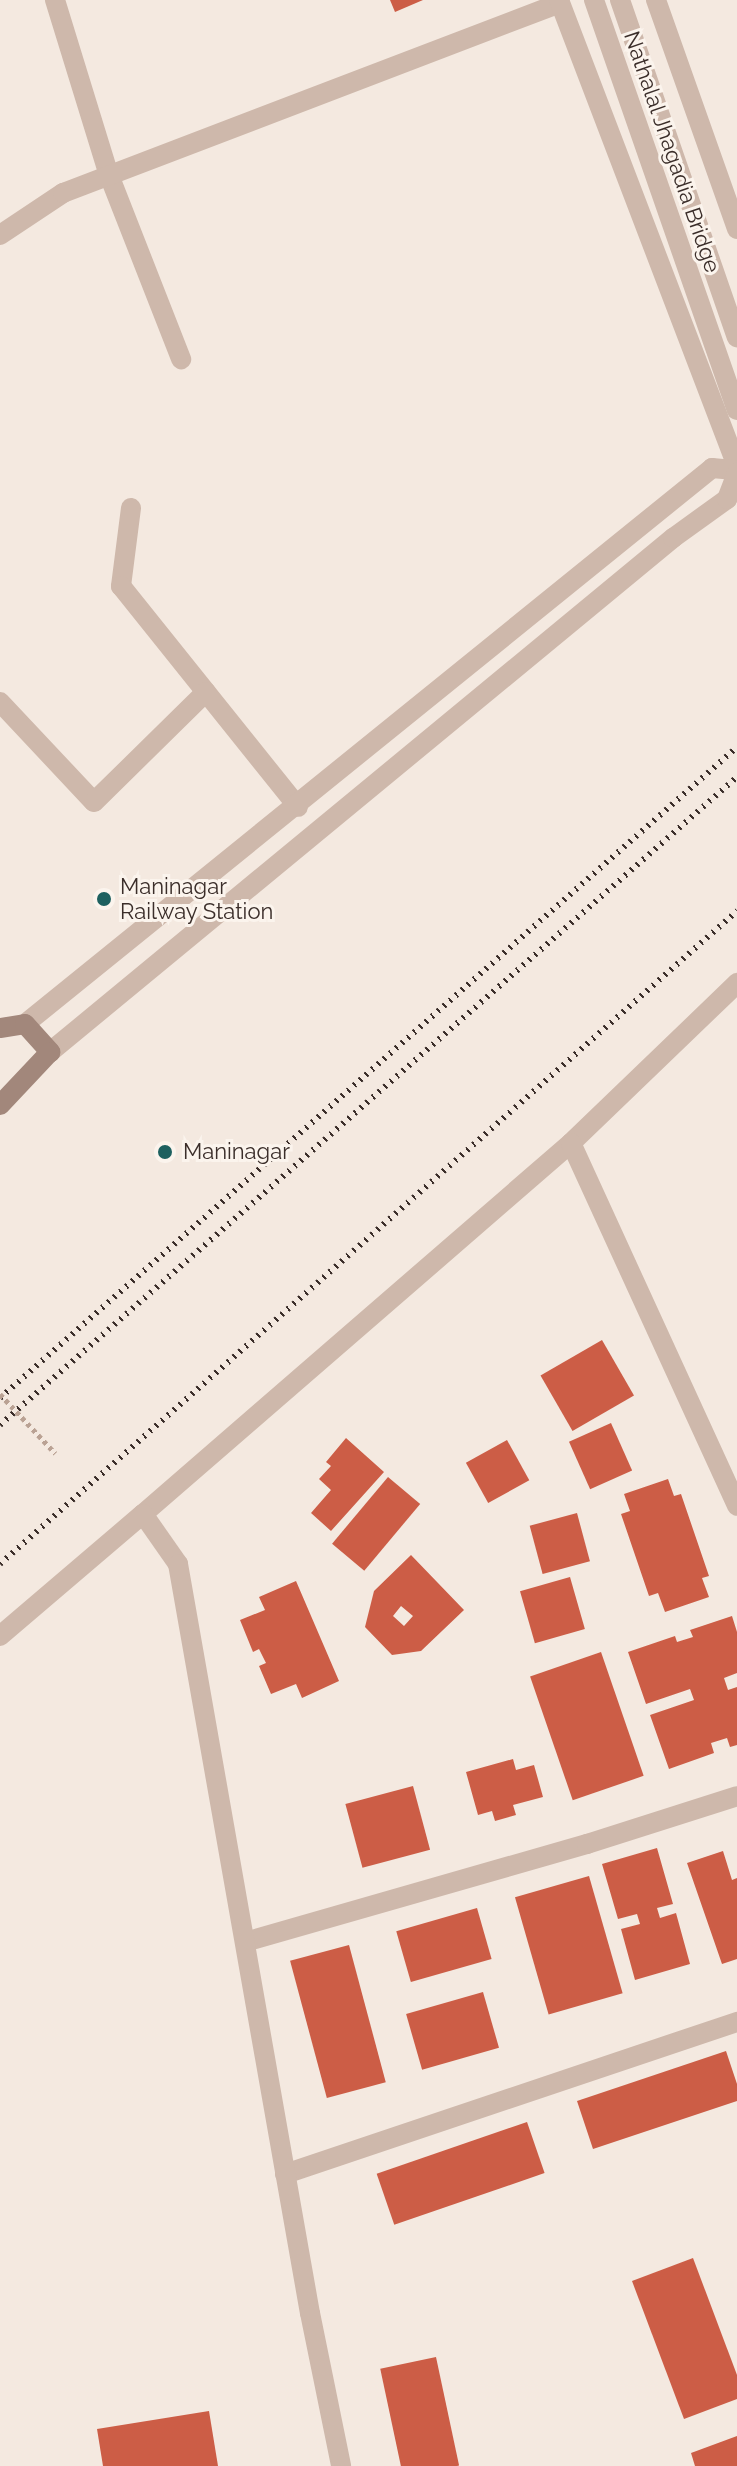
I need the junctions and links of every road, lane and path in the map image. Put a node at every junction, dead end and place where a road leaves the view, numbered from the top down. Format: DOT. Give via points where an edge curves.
graph roads {
  1 [pos="55,0"];
  2 [pos="594,0"];
  3 [pos="620,0"];
  4 [pos="656,0"];
  5 [pos="559,1"];
  6 [pos="109,175"];
  7 [pos="737,229"];
  8 [pos="0,235"];
  9 [pos="737,337"];
  10 [pos="181,359"];
  11 [pos="737,410"];
  12 [pos="737,470"];
  13 [pos="131,508"];
  14 [pos="206,692"];
  15 [pos="0,702"];
  16 [pos="298,807"];
  17 [pos="737,983"];
  18 [pos="25,1024"];
  19 [pos="0,1028"];
  20 [pos="50,1052"];
  21 [pos="0,1105"];
  22 [pos="571,1143"];
  23 [pos="0,1394"];
  24 [pos="55,1453"];
  25 [pos="737,1506"];
  26 [pos="143,1514"];
  27 [pos="0,1636"];
  28 [pos="737,1796"];
  29 [pos="245,1942"];
  30 [pos="737,2022"];
  31 [pos="285,2174"];
  32 [pos="341,2466"];
  1 -- 6 [label="street"];
  2 -- 11 [label="street, Nathalal Jhagadia Bridge"];
  3 -- 9 [label="street, Nathalal Jhagadia Bridge"];
  4 -- 7 [label="street"];
  5 -- 6 [label="street"];
  5 -- 12 [label="street"];
  6 -- 8 [label="street" via="63,193"];
  6 -- 10 [label="street"];
  12 -- 16 [label="street" via="712,468"];
  12 -- 20 [label="street" via="727,499"];
  13 -- 14 [label="street" via="121,586"];
  14 -- 15 [label="street" via="94,802"];
  14 -- 16 [label="street"];
  16 -- 18 [label="street"];
  17 -- 22 [label="street"];
  18 -- 19 [label="main road"];
  18 -- 20 [label="main road"];
  20 -- 21 [label="main road"];
  22 -- 25 [label="street"];
  22 -- 26 [label="street"];
  23 -- 24 [label="path, bridge"];
  26 -- 27 [label="street"];
  26 -- 29 [label="street" via="178,1564"];
  28 -- 29 [label="street"];
  29 -- 31 [label="street"];
  30 -- 31 [label="street"];
  31 -- 32 [label="street"];
}
